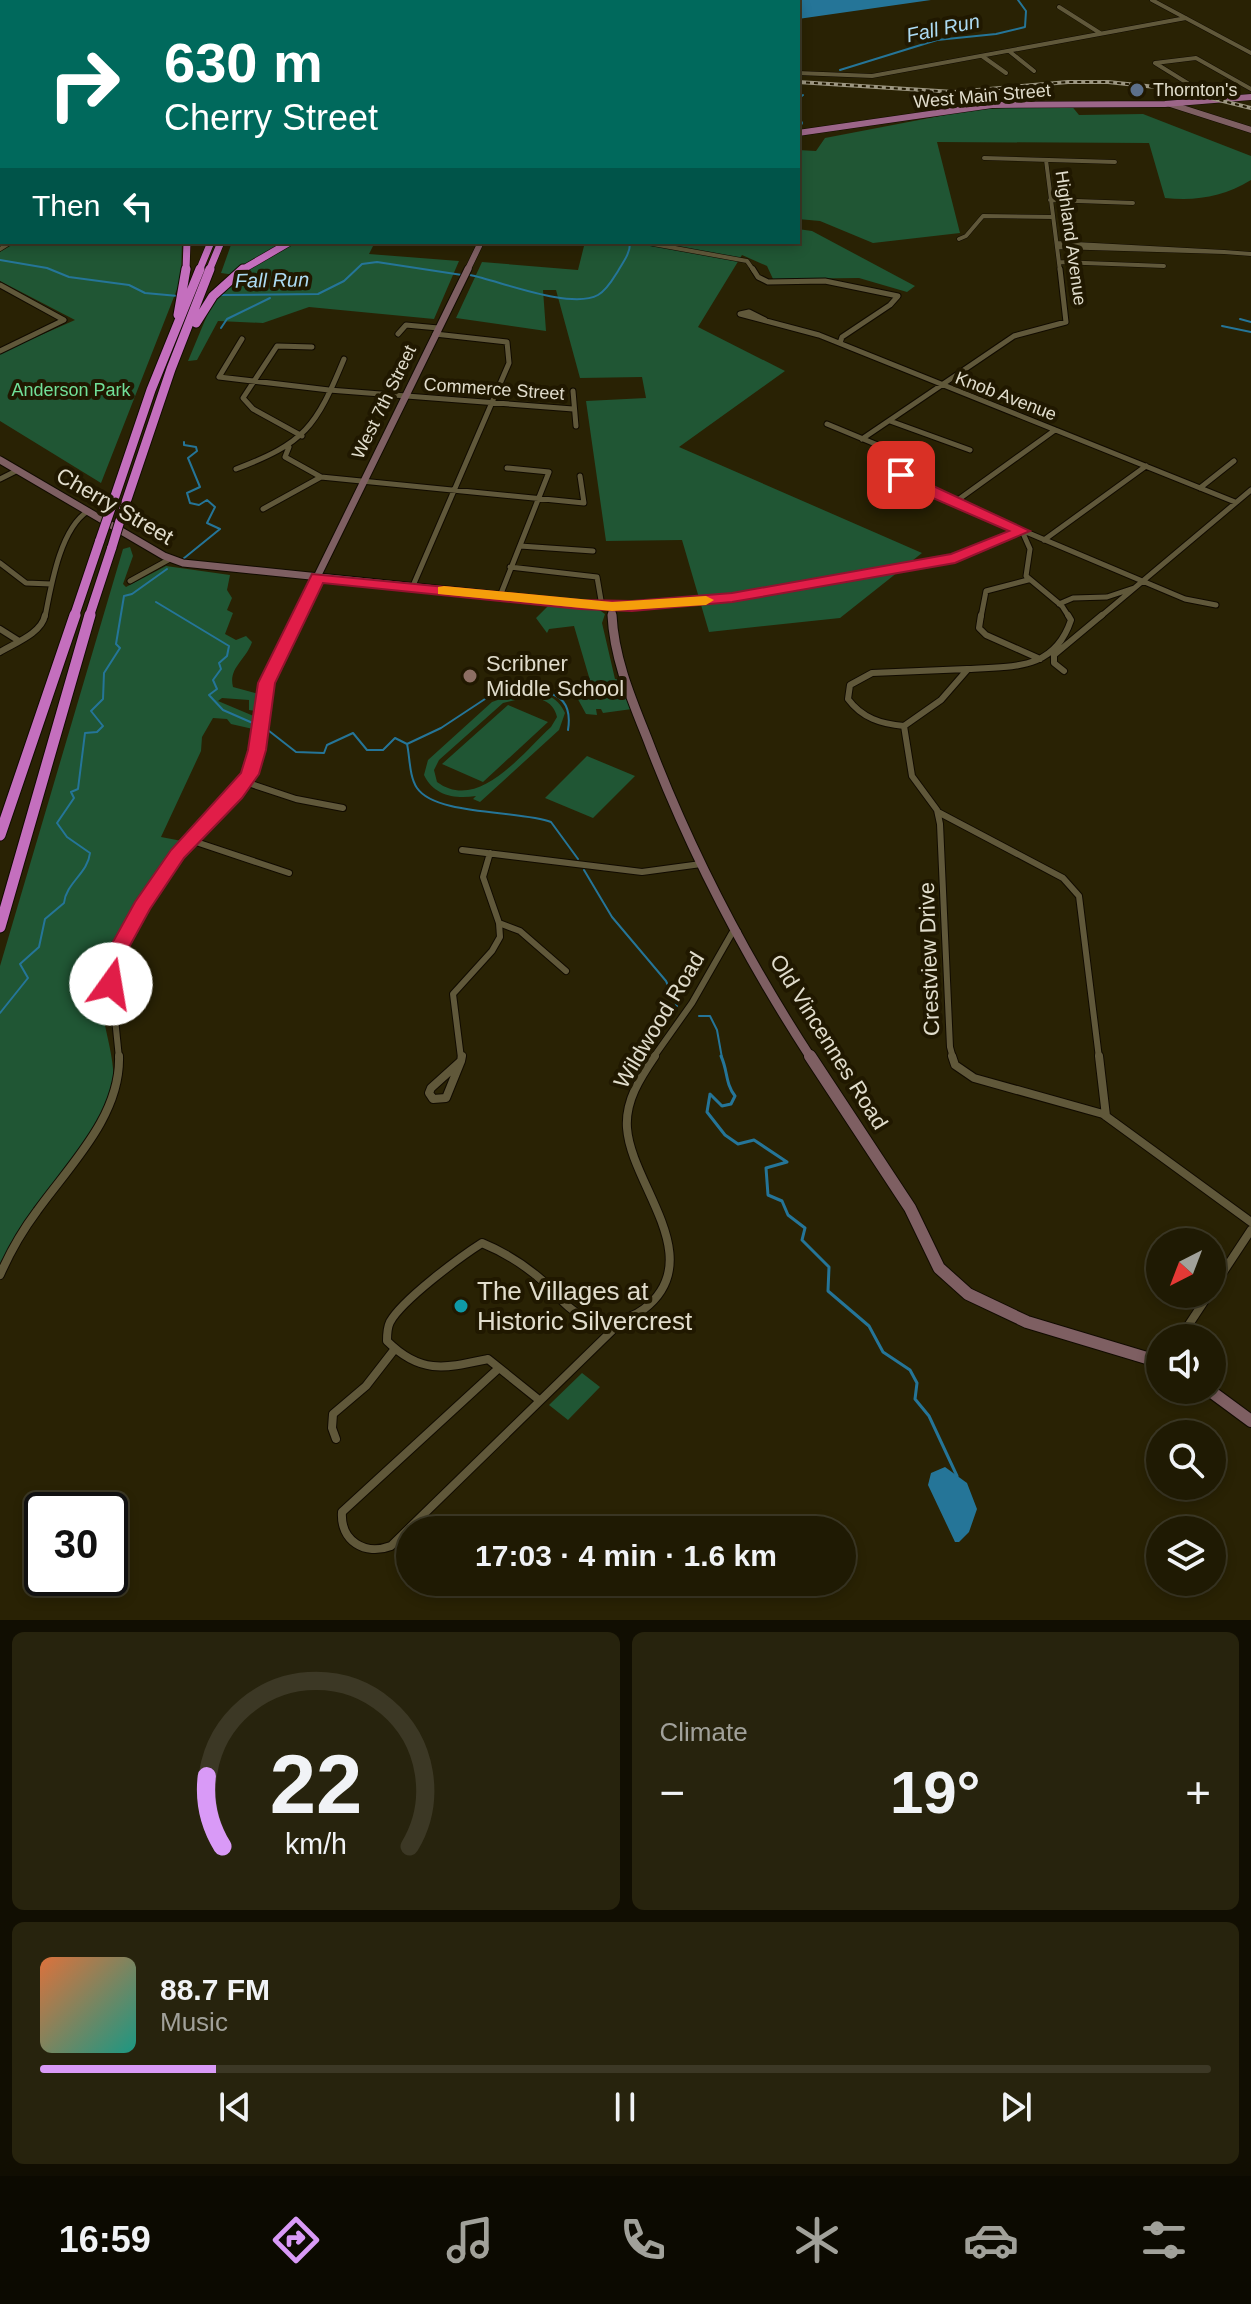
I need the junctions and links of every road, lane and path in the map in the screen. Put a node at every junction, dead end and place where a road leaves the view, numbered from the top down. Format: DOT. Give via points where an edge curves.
graph roads {
  1 [pos="1152,0"];
  2 [pos="1059,7"];
  3 [pos="1186,18"];
  4 [pos="1101,33"];
  5 [pos="1044,38"];
  6 [pos="1053,43"];
  7 [pos="1009,51"];
  8 [pos="1251,53"];
  9 [pos="982,56"];
  10 [pos="808,65"];
  11 [pos="1034,71"];
  12 [pos="800,73"];
  13 [pos="804,73"];
  14 [pos="1006,73"];
  15 [pos="1189,84"];
  16 [pos="1251,89"];
  17 [pos="1251,97"];
  18 [pos="1132,103"];
  19 [pos="1170,104"];
  20 [pos="1186,111"];
  21 [pos="1251,130"];
  22 [pos="800,133"];
  23 [pos="984,158"];
  24 [pos="1046,160"];
  25 [pos="1115,162"];
  26 [pos="1050,200"];
  27 [pos="1133,203"];
  28 [pos="1053,217"];
  29 [pos="959,239"];
  30 [pos="187,244"];
  31 [pos="210,244"];
  32 [pos="219,244"];
  33 [pos="219,244"];
  34 [pos="286,244"];
  35 [pos="480,244"];
  36 [pos="653,244"];
  37 [pos="1057,245"];
  38 [pos="1251,254"];
  39 [pos="1059,262"];
  40 [pos="1164,266"];
  41 [pos="0,285"];
  42 [pos="187,306"];
  43 [pos="765,320"];
  44 [pos="437,331"];
  45 [pos="398,334"];
  46 [pos="173,339"];
  47 [pos="242,339"];
  48 [pos="840,344"];
  49 [pos="312,347"];
  50 [pos="0,351"];
  51 [pos="344,359"];
  52 [pos="171,369"];
  53 [pos="252,382"];
  54 [pos="942,386"];
  55 [pos="329,390"];
  56 [pos="573,391"];
  57 [pos="405,396"];
  58 [pos="491,404"];
  59 [pos="573,409"];
  60 [pos="890,421"];
  61 [pos="827,424"];
  62 [pos="576,426"];
  63 [pos="1055,430"];
  64 [pos="302,436"];
  65 [pos="862,439"];
  66 [pos="289,447"];
  67 [pos="970,450"];
  68 [pos="0,460"];
  69 [pos="1234,461"];
  70 [pos="1146,466"];
  71 [pos="507,468"];
  72 [pos="236,469"];
  73 [pos="18,470"];
  74 [pos="580,476"];
  75 [pos="321,477"];
  76 [pos="0,479"];
  77 [pos="364,483"];
  78 [pos="1200,488"];
  79 [pos="454,490"];
  80 [pos="1251,490"];
  81 [pos="538,499"];
  82 [pos="955,502"];
  83 [pos="1235,502"];
  84 [pos="263,509"];
  85 [pos="88,511"];
  86 [pos="1022,531"];
  87 [pos="1044,540"];
  88 [pos="520,546"];
  89 [pos="593,551"];
  90 [pos="170,559"];
  91 [pos="0,563"];
  92 [pos="510,567"];
  93 [pos="317,577"];
  94 [pos="1028,580"];
  95 [pos="130,581"];
  96 [pos="51,584"];
  97 [pos="1140,584"];
  98 [pos="412,588"];
  99 [pos="1038,588"];
  100 [pos="500,596"];
  101 [pos="1073,598"];
  102 [pos="1059,604"];
  103 [pos="1216,605"];
  104 [pos="607,606"];
  105 [pos="0,629"];
  106 [pos="19,641"];
  107 [pos="0,652"];
  108 [pos="1040,659"];
  109 [pos="968,669"];
  110 [pos="1064,671"];
  111 [pos="904,726"];
  112 [pos="245,782"];
  113 [pos="343,808"];
  114 [pos="938,812"];
  115 [pos="0,835"];
  116 [pos="190,840"];
  117 [pos="462,850"];
  118 [pos="490,853"];
  119 [pos="701,864"];
  120 [pos="289,873"];
  121 [pos="499,923"];
  122 [pos="0,927"];
  123 [pos="738,932"];
  124 [pos="566,971"];
  125 [pos="462,1060"];
  126 [pos="1106,1116"];
  127 [pos="1251,1222"];
  128 [pos="1251,1230"];
  129 [pos="1226,1268"];
  130 [pos="0,1275"];
  131 [pos="625,1318"];
  132 [pos="394,1350"];
  133 [pos="1146,1358"];
  134 [pos="499,1368"];
  135 [pos="539,1400"];
  136 [pos="1226,1403"];
  137 [pos="1251,1421"];
  138 [pos="336,1439"];
  1 -- 3 [label="street"];
  2 -- 4 [label="street"];
  3 -- 4 [label="street"];
  3 -- 8 [label="street"];
  4 -- 6 [label="street"];
  5 -- 6 [label="street"];
  6 -- 7 [label="street"];
  7 -- 9 [label="street"];
  7 -- 11 [label="street"];
  9 -- 13 [label="street" via="872,76"];
  9 -- 14 [label="street"];
  10 -- 13 [label="street"];
  12 -- 13 [label="street"];
  15 -- 16 [label="street" via="1155,63 1196,58"];
  17 -- 19 [label="main road, West Main Street"];
  18 -- 19 [label="main road, West Main Street"];
  18 -- 20 [label="main road"];
  18 -- 22 [label="main road, West Main Street" via="992,105"];
  19 -- 20 [label="street"];
  20 -- 21 [label="street"];
  23 -- 24 [label="street"];
  24 -- 25 [label="street"];
  24 -- 26 [label="street, Highland Avenue"];
  26 -- 27 [label="street"];
  26 -- 28 [label="street, Highland Avenue"];
  28 -- 29 [label="street" via="983,216"];
  28 -- 37 [label="street, Highland Avenue"];
  30 -- 46 [label="highway"];
  31 -- 42 [label="highway"];
  32 -- 42 [label="highway"];
  33 -- 52 [label="highway"];
  34 -- 52 [label="highway" via="214,292"];
  35 -- 44 [label="street, West 7th Street"];
  36 -- 48 [label="street" via="747,261 768,282 839,282 898,297 842,337"];
  37 -- 38 [label="street"];
  37 -- 39 [label="street, Highland Avenue"];
  39 -- 40 [label="street"];
  39 -- 54 [label="street, Highland Avenue" via="1066,322 1014,336"];
  41 -- 50 [label="street" via="64,321"];
  42 -- 46 [label="highway"];
  43 -- 48 [label="street, Knob Avenue"];
  44 -- 45 [label="street" via="406,325"];
  44 -- 57 [label="street, West 7th Street"];
  44 -- 58 [label="street" via="508,343 509,363"];
  46 -- 115 [label="highway, bridge"];
  47 -- 53 [label="street, Commerce Street" via="219,377"];
  48 -- 54 [label="street, Knob Avenue"];
  49 -- 53 [label="street" via="277,346"];
  51 -- 55 [label="street"];
  52 -- 122 [label="highway, bridge" via="81,642"];
  53 -- 55 [label="street, Commerce Street"];
  53 -- 64 [label="street" via="245,403"];
  54 -- 60 [label="street, Highland Avenue"];
  54 -- 63 [label="street, Knob Avenue"];
  55 -- 57 [label="street, Commerce Street"];
  55 -- 64 [label="street"];
  56 -- 59 [label="street"];
  57 -- 58 [label="street, Commerce Street"];
  57 -- 77 [label="street, West 7th Street"];
  58 -- 59 [label="street, Commerce Street"];
  58 -- 79 [label="street"];
  59 -- 62 [label="street"];
  60 -- 65 [label="street, Highland Avenue"];
  60 -- 67 [label="street"];
  61 -- 65 [label="street"];
  63 -- 70 [label="street, Knob Avenue"];
  63 -- 82 [label="street"];
  64 -- 66 [label="street"];
  65 -- 82 [label="street" via="901,456 905,480"];
  66 -- 72 [label="street"];
  66 -- 75 [label="street" via="285,457"];
  68 -- 73 [label="street, Cherry Street"];
  69 -- 78 [label="street"];
  70 -- 78 [label="street, Knob Avenue"];
  70 -- 87 [label="street"];
  71 -- 81 [label="street" via="549,472"];
  73 -- 76 [label="street"];
  73 -- 85 [label="street, Cherry Street"];
  74 -- 81 [label="street" via="584,503"];
  75 -- 77 [label="street"];
  75 -- 84 [label="street"];
  77 -- 79 [label="street"];
  77 -- 93 [label="street, West 7th Street"];
  78 -- 83 [label="street, Knob Avenue"];
  79 -- 81 [label="street"];
  79 -- 98 [label="street"];
  80 -- 83 [label="street"];
  81 -- 88 [label="street"];
  82 -- 86 [label="street"];
  83 -- 97 [label="street"];
  85 -- 90 [label="street, Cherry Street"];
  85 -- 96 [label="street" via="80,516 55,565"];
  86 -- 87 [label="street"];
  86 -- 94 [label="street" via="1030,549"];
  86 -- 104 [label="street, Cherry Street" via="955,558 732,598"];
  87 -- 97 [label="street"];
  88 -- 89 [label="street"];
  88 -- 92 [label="street"];
  90 -- 93 [label="street, Cherry Street"];
  90 -- 95 [label="street"];
  91 -- 96 [label="street" via="26,583"];
  92 -- 100 [label="street"];
  92 -- 104 [label="street" via="597,577"];
  93 -- 98 [label="street, Cherry Street"];
  93 -- 112 [label="street" via="266,683 256,759"];
  94 -- 99 [label="street"];
  94 -- 108 [label="street" via="986,591 979,628"];
  96 -- 106 [label="street" via="44,622"];
  97 -- 101 [label="street" via="1101,599"];
  97 -- 103 [label="street"];
  97 -- 110 [label="street" via="1054,655 1054,663"];
  98 -- 100 [label="street, Cherry Street"];
  99 -- 101 [label="street"];
  99 -- 102 [label="street"];
  100 -- 104 [label="street, Cherry Street"];
  101 -- 102 [label="street"];
  102 -- 108 [label="street" via="1070,617 1071,629"];
  104 -- 119 [label="street, Old Vincennes Road" via="624,679"];
  105 -- 106 [label="street"];
  106 -- 107 [label="street"];
  108 -- 109 [label="street" via="1020,667"];
  109 -- 111 [label="street" via="941,700"];
  109 -- 111 [label="street" via="866,675 850,685 850,702 873,720"];
  111 -- 114 [label="street" via="912,776"];
  112 -- 113 [label="street"];
  112 -- 116 [label="street"];
  114 -- 126 [label="street" via="1063,878 1079,896"];
  114 -- 126 [label="street, Crestview Drive" via="955,1065 974,1078"];
  116 -- 120 [label="street"];
  116 -- 130 [label="street" via="118,949 111,993 122,1063 110,1102 15,1241"];
  117 -- 118 [label="street"];
  118 -- 119 [label="street" via="654,873"];
  118 -- 121 [label="street" via="483,877"];
  119 -- 123 [label="street, Old Vincennes Road"];
  121 -- 124 [label="street" via="520,931"];
  121 -- 125 [label="street" via="496,946 453,994"];
  123 -- 131 [label="street, Wildwood Road" via="732,933 628,1104 629,1144 662,1217 668,1262 654,1300"];
  123 -- 133 [label="street, Old Vincennes Road" via="793,1030 910,1208 947,1277 981,1301 1027,1322"];
  125 -- 125 [label="street" via="431,1088 433,1099 448,1095"];
  126 -- 127 [label="street, Crestview Drive"];
  128 -- 129 [label="street"];
  131 -- 132 [label="street" via="585,1317 567,1308 540,1279 479,1244 391,1319 387,1335"];
  131 -- 135 [label="street, Wildwood Road"];
  132 -- 134 [label="street" via="441,1369 488,1359"];
  132 -- 138 [label="street" via="366,1386 333,1414"];
  134 -- 135 [label="street"];
  134 -- 135 [label="street, Wildwood Road" via="342,1512 345,1535 362,1549 391,1546"];
  136 -- 137 [label="street"];
}
